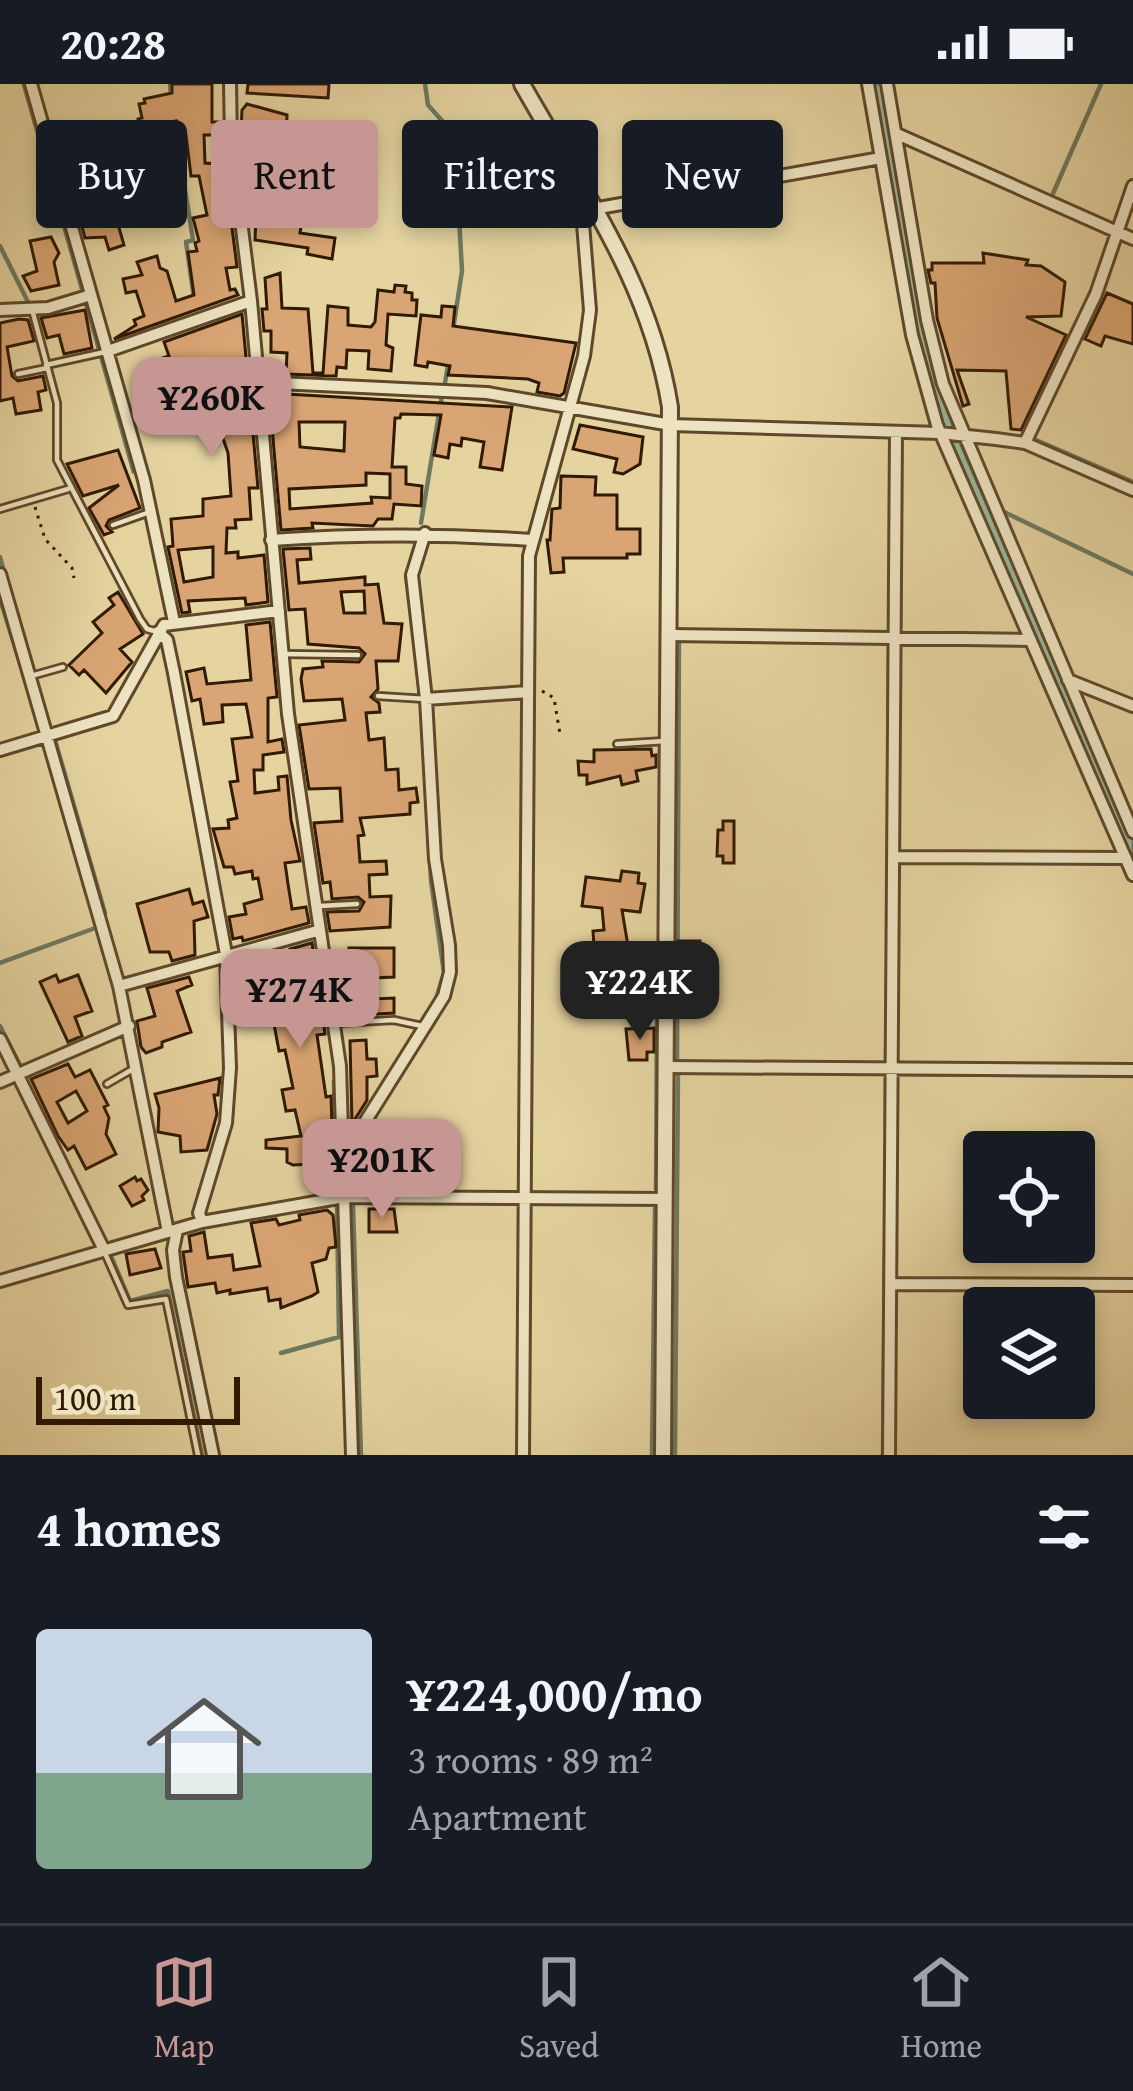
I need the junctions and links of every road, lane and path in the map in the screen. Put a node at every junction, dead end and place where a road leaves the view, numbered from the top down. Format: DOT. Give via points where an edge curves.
graph roads {
  1 [pos="46,84"];
  2 [pos="230,84"];
  3 [pos="522,84"];
  4 [pos="868,84"];
  5 [pos="887,84"];
  6 [pos="32,86"];
  7 [pos="543,120"];
  8 [pos="897,134"];
  9 [pos="880,158"];
  10 [pos="1133,186"];
  11 [pos="598,194"];
  12 [pos="598,214"];
  13 [pos="589,228"];
  14 [pos="1118,232"];
  15 [pos="1133,239"];
  16 [pos="86,297"];
  17 [pos="251,301"];
  18 [pos="31,307"];
  19 [pos="0,310"];
  20 [pos="104,352"];
  21 [pos="46,366"];
  22 [pos="18,374"];
  23 [pos="257,382"];
  24 [pos="570,408"];
  25 [pos="671,425"];
  26 [pos="896,431"];
  27 [pos="951,434"];
  28 [pos="1025,443"];
  29 [pos="68,489"];
  30 [pos="1133,490"];
  31 [pos="34,500"];
  32 [pos="0,509"];
  33 [pos="146,514"];
  34 [pos="113,525"];
  35 [pos="425,533"];
  36 [pos="272,540"];
  37 [pos="532,540"];
  38 [pos="0,574"];
  39 [pos="74,578"];
  40 [pos="279,611"];
  41 [pos="166,626"];
  42 [pos="669,635"];
  43 [pos="895,638"];
  44 [pos="1030,640"];
  45 [pos="283,653"];
  46 [pos="358,655"];
  47 [pos="62,667"];
  48 [pos="31,676"];
  49 [pos="1068,680"];
  50 [pos="532,692"];
  51 [pos="378,696"];
  52 [pos="426,699"];
  53 [pos="1133,706"];
  54 [pos="560,734"];
  55 [pos="49,735"];
  56 [pos="668,741"];
  57 [pos="617,744"];
  58 [pos="0,750"];
  59 [pos="1133,832"];
  60 [pos="893,857"];
  61 [pos="1126,858"];
  62 [pos="1133,875"];
  63 [pos="357,904"];
  64 [pos="314,906"];
  65 [pos="317,931"];
  66 [pos="226,954"];
  67 [pos="119,986"];
  68 [pos="333,1024"];
  69 [pos="129,1026"];
  70 [pos="424,1028"];
  71 [pos="0,1039"];
  72 [pos="666,1067"];
  73 [pos="136,1068"];
  74 [pos="892,1069"];
  75 [pos="1133,1070"];
  76 [pos="19,1077"];
  77 [pos="0,1082"];
  78 [pos="107,1084"];
  79 [pos="350,1197"];
  80 [pos="666,1199"];
  81 [pos="525,1201"];
  82 [pos="202,1222"];
  83 [pos="172,1231"];
  84 [pos="104,1250"];
  85 [pos="0,1281"];
  86 [pos="891,1284"];
  87 [pos="1133,1285"];
  88 [pos="198,1455"];
  89 [pos="213,1455"];
  90 [pos="352,1455"];
  91 [pos="524,1455"];
  92 [pos="663,1455"];
  93 [pos="890,1455"];
  1 -- 6 [label="street"];
  2 -- 17 [label="street"];
  3 -- 7 [label="street"];
  4 -- 9 [label="street"];
  5 -- 8 [label="street"];
  6 -- 16 [label="street"];
  8 -- 14 [label="street"];
  8 -- 27 [label="street"];
  9 -- 11 [label="street"];
  9 -- 27 [label="street" via="912,335"];
  10 -- 14 [label="street"];
  12 -- 25 [label="street" via="647,310"];
  13 -- 24 [label="street" via="590,310"];
  14 -- 15 [label="street"];
  14 -- 28 [label="street"];
  16 -- 18 [label="street"];
  16 -- 20 [label="street"];
  17 -- 20 [label="street"];
  17 -- 23 [label="street"];
  18 -- 19 [label="street"];
  18 -- 21 [label="lane"];
  20 -- 21 [label="lane"];
  20 -- 33 [label="street"];
  21 -- 22 [label="lane"];
  21 -- 29 [label="lane" via="57,403 55,455"];
  23 -- 24 [label="street" via="487,393"];
  23 -- 36 [label="street"];
  24 -- 25 [label="street"];
  24 -- 37 [label="street"];
  25 -- 26 [label="street"];
  25 -- 42 [label="street"];
  26 -- 27 [label="street"];
  26 -- 43 [label="street"];
  27 -- 28 [label="street"];
  27 -- 44 [label="street"];
  27 -- 49 [label="street"];
  28 -- 30 [label="street"];
  29 -- 31 [label="lane"];
  29 -- 41 [label="lane" via="147,629"];
  31 -- 32 [label="lane"];
  31 -- 39 [label="path" via="45,539"];
  33 -- 34 [label="lane"];
  33 -- 41 [label="street"];
  35 -- 36 [label="street"];
  35 -- 37 [label="street"];
  35 -- 52 [label="street" via="412,575"];
  36 -- 40 [label="street"];
  37 -- 50 [label="street"];
  38 -- 48 [label="street"];
  40 -- 41 [label="street"];
  40 -- 45 [label="street"];
  41 -- 55 [label="street" via="112,716"];
  41 -- 66 [label="street"];
  42 -- 43 [label="street"];
  42 -- 56 [label="street"];
  43 -- 44 [label="street"];
  43 -- 60 [label="street"];
  44 -- 61 [label="street"];
  45 -- 46 [label="lane"];
  45 -- 64 [label="street"];
  47 -- 48 [label="lane"];
  48 -- 55 [label="street"];
  49 -- 53 [label="street"];
  49 -- 59 [label="street"];
  50 -- 52 [label="street"];
  50 -- 54 [label="path" via="552,694"];
  50 -- 81 [label="street"];
  51 -- 52 [label="lane"];
  52 -- 70 [label="street" via="450,972"];
  55 -- 58 [label="street"];
  55 -- 67 [label="street"];
  56 -- 57 [label="lane"];
  56 -- 72 [label="street"];
  60 -- 61 [label="street"];
  60 -- 74 [label="street"];
  61 -- 62 [label="street"];
  63 -- 64 [label="lane"];
  64 -- 65 [label="street"];
  65 -- 66 [label="street"];
  65 -- 68 [label="street"];
  66 -- 67 [label="street"];
  66 -- 82 [label="street" via="226,1123"];
  67 -- 69 [label="street"];
  68 -- 70 [label="lane" via="394,1020"];
  68 -- 79 [label="street"];
  69 -- 73 [label="street"];
  69 -- 76 [label="street"];
  70 -- 79 [label="street" via="355,1138"];
  71 -- 76 [label="street"];
  72 -- 74 [label="street"];
  72 -- 80 [label="street"];
  73 -- 78 [label="lane"];
  73 -- 83 [label="street"];
  74 -- 75 [label="street"];
  74 -- 86 [label="street"];
  76 -- 77 [label="street"];
  76 -- 84 [label="street"];
  79 -- 81 [label="street"];
  79 -- 82 [label="street"];
  79 -- 90 [label="street"];
  80 -- 81 [label="street"];
  80 -- 92 [label="street"];
  81 -- 91 [label="street"];
  82 -- 83 [label="street"];
  83 -- 84 [label="street"];
  83 -- 89 [label="street"];
  84 -- 85 [label="street"];
  84 -- 88 [label="lane" via="128,1305 166,1299"];
  86 -- 87 [label="street"];
  86 -- 93 [label="street"];
}
